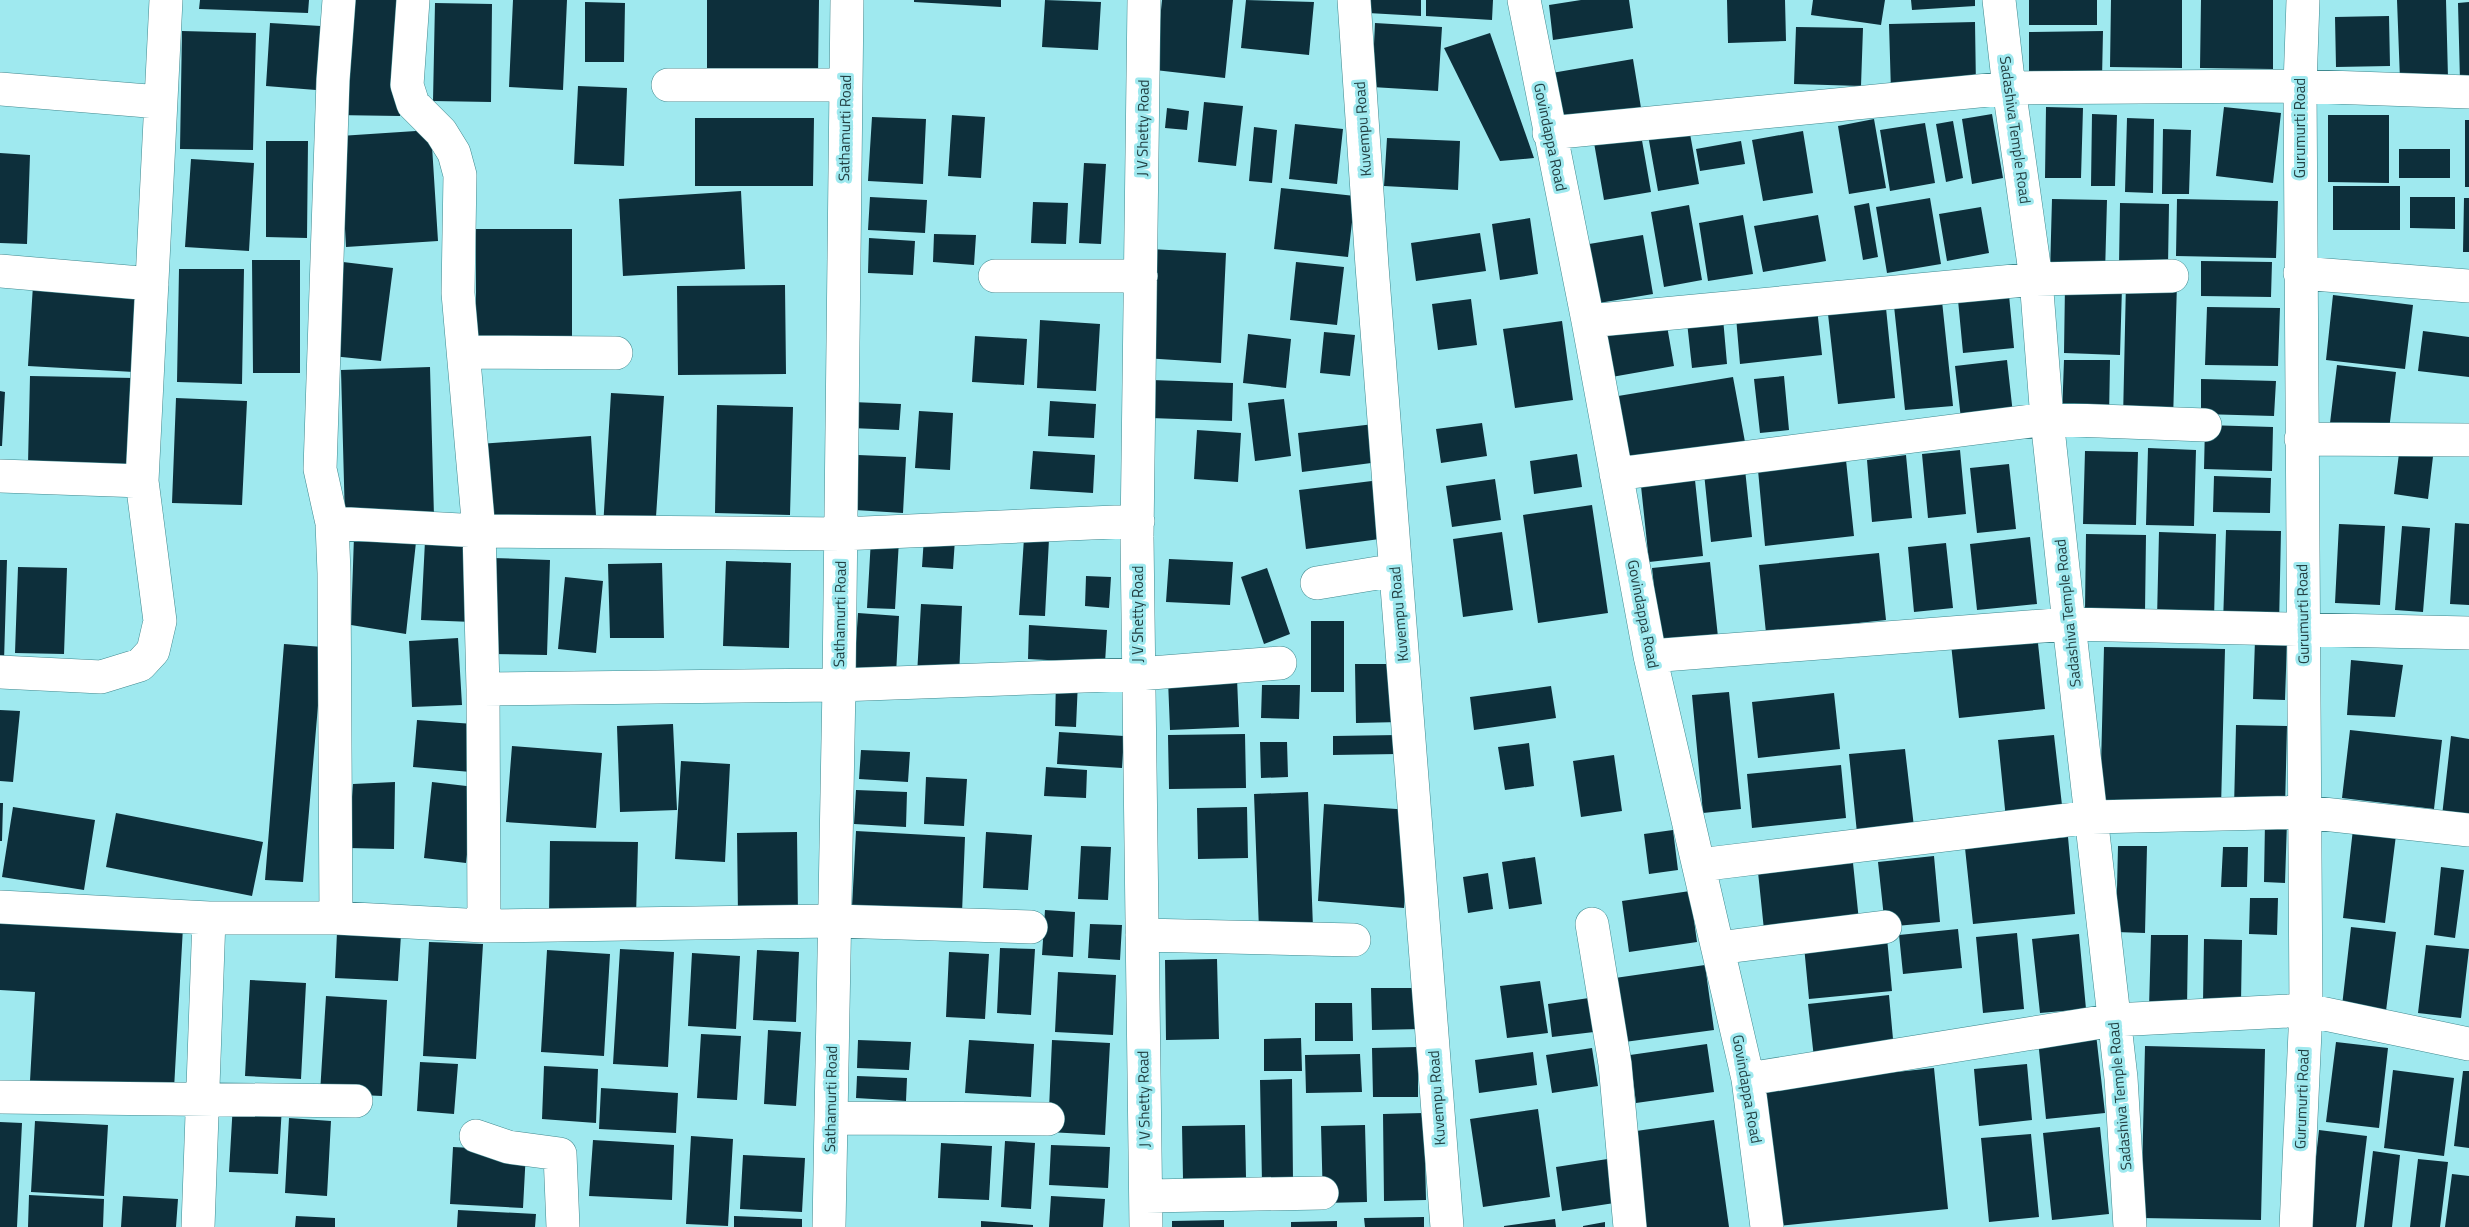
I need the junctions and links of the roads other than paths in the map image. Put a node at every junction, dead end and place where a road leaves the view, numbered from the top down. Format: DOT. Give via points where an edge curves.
graph roads {
  1 [pos="166,0"];
  2 [pos="339,0"];
  3 [pos="413,0"];
  4 [pos="847,0"];
  5 [pos="1144,0"];
  6 [pos="1354,0"];
  7 [pos="1524,0"];
  8 [pos="1999,0"];
  9 [pos="2303,0"];
  10 [pos="668,85"];
  11 [pos="846,85"];
  12 [pos="2300,86"];
  13 [pos="0,88"];
  14 [pos="2009,88"];
  15 [pos="2469,92"];
  16 [pos="160,102"];
  17 [pos="1549,133"];
  18 [pos="0,272"];
  19 [pos="2301,273"];
  20 [pos="995,276"];
  21 [pos="1141,276"];
  22 [pos="2172,276"];
  23 [pos="2036,279"];
  24 [pos="152,284"];
  25 [pos="2469,286"];
  26 [pos="1587,321"];
  27 [pos="464,352"];
  28 [pos="616,352"];
  29 [pos="2047,419"];
  30 [pos="2205,425"];
  31 [pos="2301,438"];
  32 [pos="2469,440"];
  33 [pos="1616,474"];
  34 [pos="0,476"];
  35 [pos="142,481"];
  36 [pos="1138,521"];
  37 [pos="332,523"];
  38 [pos="479,531"];
  39 [pos="841,534"];
  40 [pos="1396,570"];
  41 [pos="1317,583"];
  42 [pos="2069,624"];
  43 [pos="2303,630"];
  44 [pos="2469,633"];
  45 [pos="1650,657"];
  46 [pos="1280,663"];
  47 [pos="0,672"];
  48 [pos="1138,674"];
  49 [pos="839,685"];
  50 [pos="483,689"];
  51 [pos="2305,812"];
  52 [pos="2092,817"];
  53 [pos="2469,830"];
  54 [pos="1699,865"];
  55 [pos="0,907"];
  56 [pos="209,918"];
  57 [pos="336,918"];
  58 [pos="835,921"];
  59 [pos="1592,924"];
  60 [pos="484,926"];
  61 [pos="1031,927"];
  62 [pos="1885,927"];
  63 [pos="1142,935"];
  64 [pos="1354,940"];
  65 [pos="1718,948"];
  66 [pos="2306,1010"];
  67 [pos="2114,1020"];
  68 [pos="2469,1044"];
  69 [pos="1748,1079"];
  70 [pos="0,1097"];
  71 [pos="203,1101"];
  72 [pos="356,1101"];
  73 [pos="831,1118"];
  74 [pos="1048,1119"];
  75 [pos="476,1136"];
  76 [pos="1322,1193"];
  77 [pos="1146,1211"];
  78 [pos="198,1227"];
  79 [pos="563,1227"];
  80 [pos="829,1227"];
  81 [pos="1447,1227"];
  82 [pos="1630,1227"];
  83 [pos="1767,1227"];
  84 [pos="2130,1227"];
  85 [pos="2296,1227"];
  1 -- 16 [label="street"];
  2 -- 37 [label="street" via="320,469"];
  3 -- 27 [label="street" via="407,85 413,104 441,132 454,153 460,175 458,293"];
  4 -- 11 [label="street, Sathamurti Road"];
  5 -- 21 [label="street, J V Shetty Road"];
  6 -- 40 [label="street, Kuvempu Road"];
  7 -- 17 [label="street, Govindappa Road"];
  8 -- 14 [label="street, Sadashiva Temple Road"];
  9 -- 12 [label="street, Gurumurti Road"];
  10 -- 11 [label="street"];
  11 -- 39 [label="street, Sathamurti Road"];
  12 -- 14 [label="street"];
  12 -- 15 [label="street"];
  12 -- 19 [label="street, Gurumurti Road"];
  13 -- 16 [label="street"];
  14 -- 17 [label="street"];
  14 -- 23 [label="street, Sadashiva Temple Road"];
  16 -- 24 [label="street"];
  17 -- 26 [label="street, Govindappa Road"];
  18 -- 24 [label="street"];
  19 -- 25 [label="street"];
  19 -- 31 [label="street, Gurumurti Road"];
  20 -- 21 [label="street"];
  21 -- 36 [label="street, J V Shetty Road"];
  22 -- 23 [label="street"];
  23 -- 26 [label="street"];
  23 -- 29 [label="street, Sadashiva Temple Road"];
  24 -- 35 [label="street"];
  26 -- 33 [label="street, Govindappa Road"];
  27 -- 28 [label="street"];
  27 -- 38 [label="street"];
  29 -- 30 [label="street"];
  29 -- 33 [label="street"];
  29 -- 42 [label="street, Sadashiva Temple Road"];
  31 -- 32 [label="street"];
  31 -- 43 [label="street, Gurumurti Road"];
  33 -- 45 [label="street, Govindappa Road"];
  34 -- 35 [label="street"];
  35 -- 47 [label="street" via="160,621 153,651 140,665 101,677"];
  36 -- 39 [label="street"];
  36 -- 48 [label="street, J V Shetty Road"];
  37 -- 38 [label="street"];
  37 -- 57 [label="street"];
  38 -- 39 [label="street"];
  38 -- 50 [label="street"];
  39 -- 49 [label="street, Sathamurti Road"];
  40 -- 41 [label="street"];
  40 -- 81 [label="street, Kuvempu Road"];
  42 -- 43 [label="street"];
  42 -- 45 [label="street"];
  42 -- 52 [label="street, Sadashiva Temple Road"];
  43 -- 44 [label="street"];
  43 -- 51 [label="street, Gurumurti Road"];
  45 -- 54 [label="street, Govindappa Road"];
  46 -- 48 [label="street"];
  48 -- 49 [label="street"];
  48 -- 63 [label="street, J V Shetty Road"];
  49 -- 50 [label="street"];
  49 -- 58 [label="street, Sathamurti Road"];
  50 -- 60 [label="street"];
  51 -- 52 [label="street"];
  51 -- 53 [label="street"];
  51 -- 66 [label="street, Gurumurti Road"];
  52 -- 54 [label="street"];
  52 -- 67 [label="street, Sadashiva Temple Road"];
  54 -- 65 [label="street, Govindappa Road"];
  55 -- 56 [label="street"];
  56 -- 57 [label="street"];
  56 -- 71 [label="street"];
  57 -- 60 [label="street"];
  58 -- 60 [label="street"];
  58 -- 61 [label="street"];
  58 -- 73 [label="street, Sathamurti Road"];
  59 -- 82 [label="street" via="1615,1064"];
  62 -- 65 [label="street"];
  63 -- 64 [label="street"];
  63 -- 77 [label="street, J V Shetty Road"];
  65 -- 69 [label="street, Govindappa Road"];
  66 -- 67 [label="street"];
  66 -- 68 [label="street"];
  66 -- 85 [label="street, Gurumurti Road"];
  67 -- 69 [label="street"];
  67 -- 84 [label="street, Sadashiva Temple Road"];
  69 -- 83 [label="street, Govindappa Road"];
  70 -- 71 [label="street"];
  71 -- 72 [label="street"];
  71 -- 78 [label="street"];
  73 -- 74 [label="street"];
  73 -- 80 [label="street, Sathamurti Road"];
  75 -- 79 [label="street" via="508,1147 560,1154"];
  76 -- 77 [label="street"];
}
